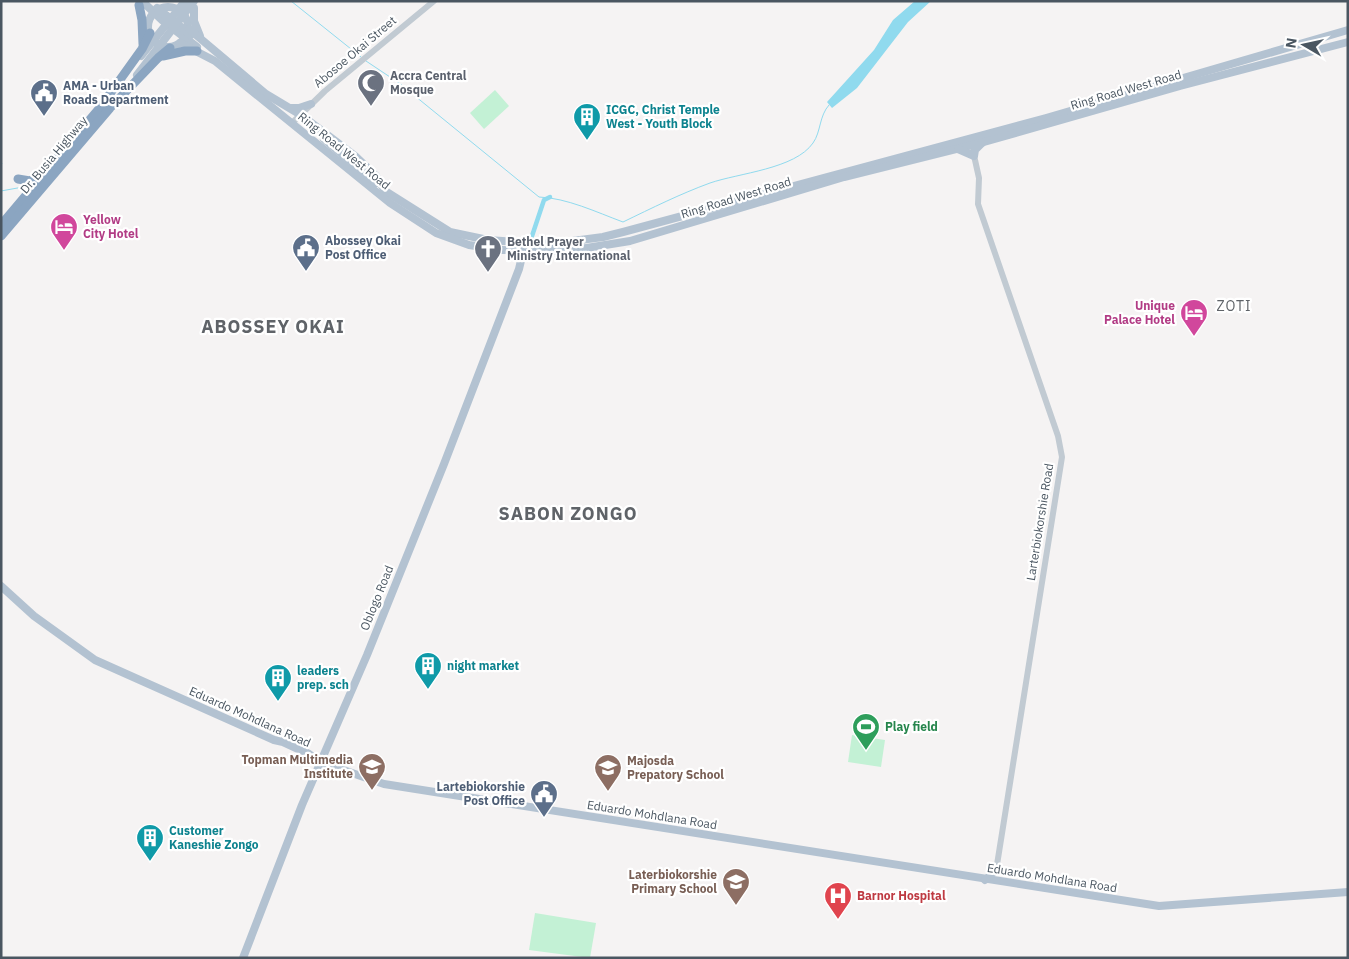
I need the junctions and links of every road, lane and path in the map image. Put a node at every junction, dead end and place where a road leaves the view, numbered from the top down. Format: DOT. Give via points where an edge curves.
graph roads {
  1 [pos="149,1"];
  2 [pos="185,1"];
  3 [pos="434,1"];
  4 [pos="139,2"];
  5 [pos="195,4"];
  6 [pos="166,8"];
  7 [pos="149,23"];
  8 [pos="189,26"];
  9 [pos="1348,30"];
  10 [pos="150,33"];
  11 [pos="1332,34"];
  12 [pos="1348,42"];
  13 [pos="180,43"];
  14 [pos="205,44"];
  15 [pos="1336,45"];
  16 [pos="170,48"];
  17 [pos="142,49"];
  18 [pos="196,51"];
  19 [pos="158,58"];
  20 [pos="112,99"];
  21 [pos="311,104"];
  22 [pos="289,108"];
  23 [pos="301,114"];
  24 [pos="292,123"];
  25 [pos="313,123"];
  26 [pos="969,142"];
  27 [pos="984,142"];
  28 [pos="958,149"];
  29 [pos="974,156"];
  30 [pos="50,167"];
  31 [pos="18,179"];
  32 [pos="377,187"];
  33 [pos="3,231"];
  34 [pos="524,247"];
  35 [pos="503,250"];
  36 [pos="541,251"];
  37 [pos="519,269"];
  38 [pos="1,586"];
  39 [pos="320,762"];
  40 [pos="998,877"];
  41 [pos="985,880"];
  42 [pos="1348,892"];
  43 [pos="243,958"];
  1 -- 6 [label="main road"];
  2 -- 20 [label="main road" via="134,65"];
  3 -- 21 [label="street, Abosoe Okai Street"];
  4 -- 6 [label="main road"];
  4 -- 7 [label="main road"];
  4 -- 17 [label="highway"];
  5 -- 8 [label="main road"];
  5 -- 14 [label="main road" via="196,29"];
  5 -- 20 [label="main road" via="141,70"];
  6 -- 7 [label="main road" via="154,12"];
  6 -- 8 [label="main road" via="182,13"];
  6 -- 32 [label="main road, Ring Road West Road"];
  7 -- 10 [label="main road"];
  8 -- 13 [label="main road"];
  8 -- 14 [label="main road, Ring Road West Road"];
  9 -- 11 [label="main road, Ring Road West Road"];
  10 -- 16 [label="main road" via="156,43"];
  10 -- 17 [label="highway, Dr. Busia Highway"];
  11 -- 15 [label="main road"];
  11 -- 26 [label="main road, Ring Road West Road"];
  12 -- 15 [label="main road, Ring Road West Road"];
  13 -- 16 [label="main road"];
  13 -- 18 [label="main road, Ring Road West Road"];
  14 -- 22 [label="main road, Ring Road West Road" via="266,94"];
  15 -- 27 [label="main road, Ring Road West Road"];
  16 -- 19 [label="highway, Dr. Busia Highway"];
  17 -- 20 [label="highway, Dr. Busia Highway"];
  18 -- 19 [label="highway"];
  18 -- 24 [label="main road, Ring Road West Road" via="215,61"];
  19 -- 20 [label="highway, Dr. Busia Highway"];
  20 -- 30 [label="highway, Dr. Busia Highway"];
  20 -- 33 [label="highway, Dr. Busia Highway" via="41,190 30,197"];
  21 -- 22 [label="main road"];
  21 -- 23 [label="street, Abosoe Okai Street"];
  21 -- 25 [label="main road" via="309,114"];
  22 -- 23 [label="main road, Ring Road West Road"];
  23 -- 24 [label="street, Abosoe Okai Street"];
  23 -- 25 [label="main road, Ring Road West Road"];
  24 -- 32 [label="main road, Ring Road West Road"];
  25 -- 32 [label="main road, Ring Road West Road" via="376,176"];
  26 -- 27 [label="main road, Ring Road West Road"];
  26 -- 28 [label="main road, Ring Road West Road"];
  26 -- 29 [label="street, Larterbiokorshie Road"];
  26 -- 34 [label="main road, Ring Road West Road" via="603,237"];
  27 -- 29 [label="main road"];
  28 -- 29 [label="main road"];
  28 -- 36 [label="main road, Ring Road West Road" via="844,177 616,244 568,251"];
  29 -- 40 [label="street, Larterbiokorshie Road" via="979,178 977,199 1058,436 1062,457"];
  30 -- 31 [label="highway" via="30,181"];
  30 -- 33 [label="highway, Dr. Busia Highway"];
  32 -- 34 [label="main road, Ring Road West Road" via="432,223 458,235"];
  32 -- 35 [label="main road, Ring Road West Road" via="410,218 440,235 469,245"];
  34 -- 35 [label="main road, Ring Road West Road"];
  34 -- 36 [label="main road, Ring Road West Road"];
  34 -- 37 [label="main road, Oblogo Road"];
  35 -- 37 [label="main road" via="514,256"];
  36 -- 37 [label="main road" via="528,256"];
  37 -- 39 [label="main road, Oblogo Road" via="429,501"];
  38 -- 39 [label="main road, Eduardo Mohdlana Road" via="34,616 94,660 283,742"];
  39 -- 41 [label="main road, Eduardo Mohdlana Road" via="384,784"];
  39 -- 43 [label="main road, Oblogo Road"];
  40 -- 41 [label="main road, Eduardo Mohdlana Road"];
  40 -- 41 [label="main road" via="992,875"];
  40 -- 42 [label="main road, Eduardo Mohdlana Road" via="1166,907"];
}
